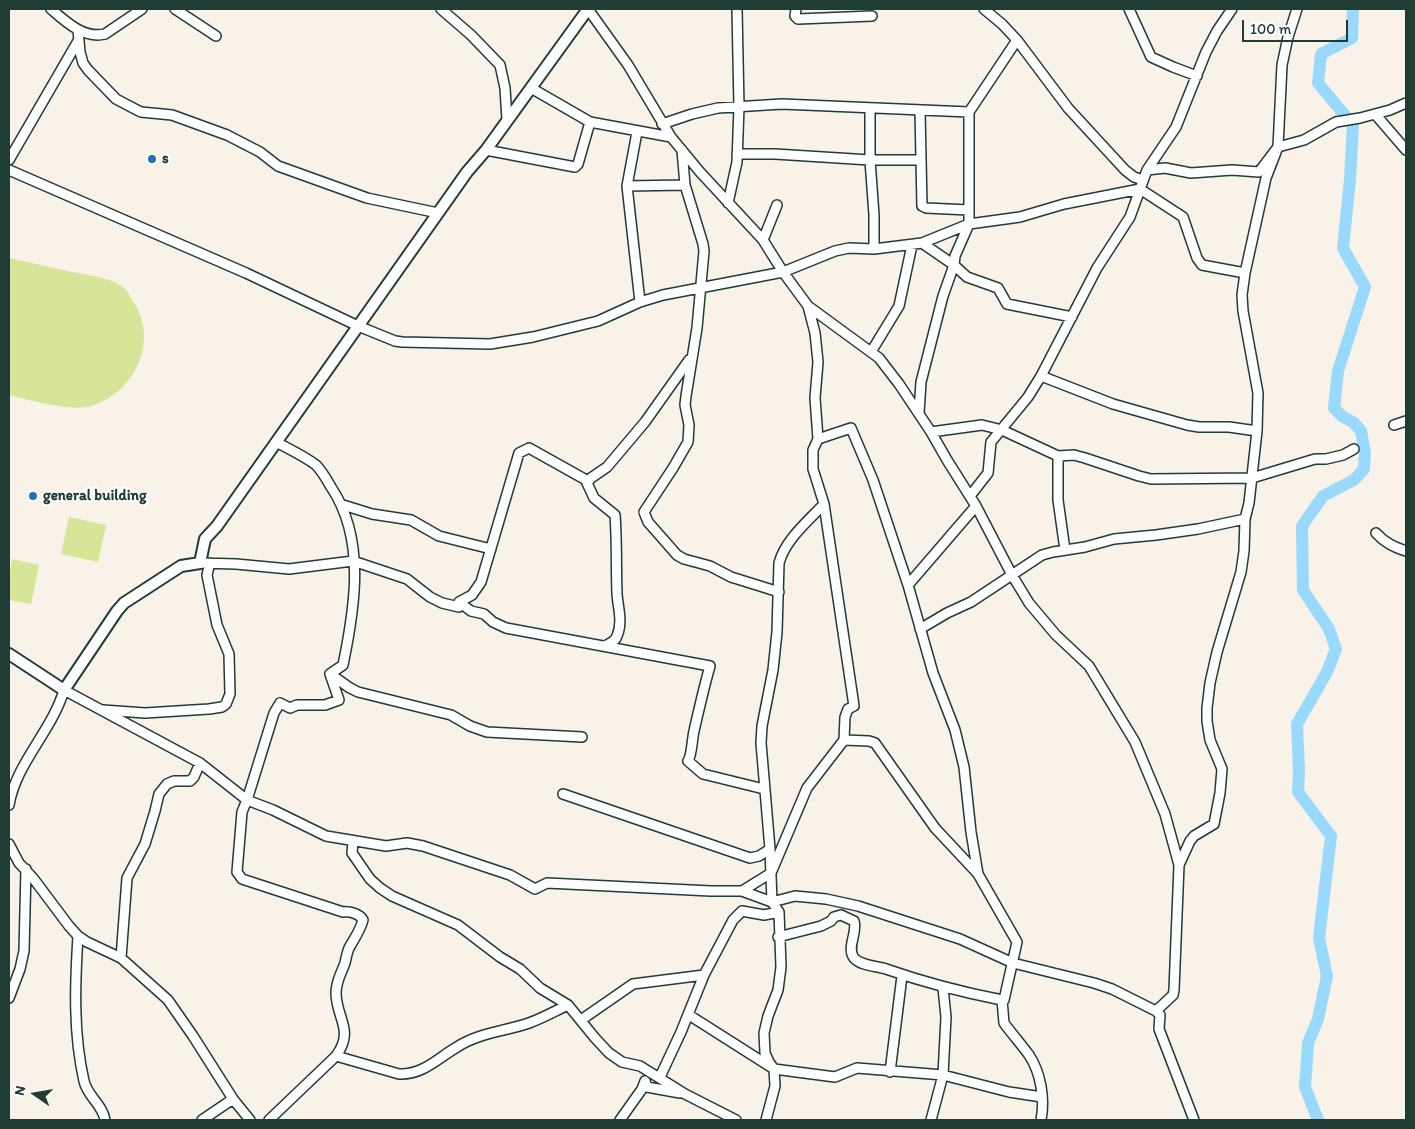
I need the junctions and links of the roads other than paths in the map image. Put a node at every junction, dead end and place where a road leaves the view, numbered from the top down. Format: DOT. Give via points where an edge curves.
graph roads {
  1 [pos="52,9"];
  2 [pos="142,9"];
  3 [pos="175,9"];
  4 [pos="441,9"];
  5 [pos="588,9"];
  6 [pos="737,9"];
  7 [pos="796,9"];
  8 [pos="984,9"];
  9 [pos="1129,9"];
  10 [pos="1232,9"];
  11 [pos="1297,9"];
  12 [pos="872,16"];
  13 [pos="78,30"];
  14 [pos="216,36"];
  15 [pos="1017,40"];
  16 [pos="78,41"];
  17 [pos="1197,76"];
  18 [pos="531,88"];
  19 [pos="1406,103"];
  20 [pos="739,107"];
  21 [pos="870,109"];
  22 [pos="920,111"];
  23 [pos="969,112"];
  24 [pos="1375,114"];
  25 [pos="507,120"];
  26 [pos="590,122"];
  27 [pos="662,124"];
  28 [pos="637,132"];
  29 [pos="671,137"];
  30 [pos="1278,147"];
  31 [pos="486,150"];
  32 [pos="682,150"];
  33 [pos="1406,150"];
  34 [pos="737,154"];
  35 [pos="9,160"];
  36 [pos="870,160"];
  37 [pos="921,160"];
  38 [pos="9,170"];
  39 [pos="1147,170"];
  40 [pos="1141,184"];
  41 [pos="685,185"];
  42 [pos="627,186"];
  43 [pos="728,203"];
  44 [pos="777,205"];
  45 [pos="969,210"];
  46 [pos="438,213"];
  47 [pos="969,224"];
  48 [pos="763,240"];
  49 [pos="922,244"];
  50 [pos="912,245"];
  51 [pos="874,249"];
  52 [pos="954,265"];
  53 [pos="782,272"];
  54 [pos="1245,273"];
  55 [pos="700,287"];
  56 [pos="640,302"];
  57 [pos="808,306"];
  58 [pos="1072,317"];
  59 [pos="358,326"];
  60 [pos="871,352"];
  61 [pos="691,357"];
  62 [pos="1041,376"];
  63 [pos="919,413"];
  64 [pos="1406,421"];
  65 [pos="1394,425"];
  66 [pos="1002,430"];
  67 [pos="1257,431"];
  68 [pos="931,432"];
  69 [pos="818,439"];
  70 [pos="276,442"];
  71 [pos="1354,449"];
  72 [pos="1058,456"];
  73 [pos="1252,478"];
  74 [pos="588,480"];
  75 [pos="970,496"];
  76 [pos="824,504"];
  77 [pos="343,505"];
  78 [pos="976,506"];
  79 [pos="1245,519"];
  80 [pos="1376,533"];
  81 [pos="491,549"];
  82 [pos="1065,550"];
  83 [pos="1406,551"];
  84 [pos="353,560"];
  85 [pos="205,563"];
  86 [pos="1012,574"];
  87 [pos="908,584"];
  88 [pos="779,592"];
  89 [pos="459,602"];
  90 [pos="920,628"];
  91 [pos="605,646"];
  92 [pos="9,654"];
  93 [pos="330,674"];
  94 [pos="64,690"];
  95 [pos="98,710"];
  96 [pos="582,737"];
  97 [pos="844,740"];
  98 [pos="200,763"];
  99 [pos="764,789"];
  100 [pos="563,794"];
  101 [pos="9,800"];
  102 [pos="247,800"];
  103 [pos="353,842"];
  104 [pos="9,844"];
  105 [pos="770,849"];
  106 [pos="1179,865"];
  107 [pos="26,870"];
  108 [pos="771,873"];
  109 [pos="978,874"];
  110 [pos="742,891"];
  111 [pos="772,902"];
  112 [pos="779,912"];
  113 [pos="78,936"];
  114 [pos="778,937"];
  115 [pos="121,958"];
  116 [pos="1013,963"];
  117 [pos="704,975"];
  118 [pos="902,976"];
  119 [pos="943,988"];
  120 [pos="9,998"];
  121 [pos="1002,1000"];
  122 [pos="568,1005"];
  123 [pos="1156,1011"];
  124 [pos="689,1016"];
  125 [pos="581,1020"];
  126 [pos="336,1056"];
  127 [pos="774,1069"];
  128 [pos="890,1072"];
  129 [pos="943,1075"];
  130 [pos="660,1077"];
  131 [pos="685,1094"];
  132 [pos="1042,1097"];
  133 [pos="233,1099"];
  134 [pos="105,1120"];
  135 [pos="202,1120"];
  136 [pos="250,1120"];
  137 [pos="269,1120"];
  138 [pos="620,1120"];
  139 [pos="736,1120"];
  140 [pos="766,1120"];
  141 [pos="931,1120"];
  142 [pos="1041,1120"];
  143 [pos="1194,1120"];
  1 -- 13 [label="street"];
  2 -- 13 [label="street" via="104,34 94,35"];
  3 -- 14 [label="street"];
  4 -- 25 [label="street" via="500,65"];
  5 -- 18 [label="street"];
  5 -- 27 [label="street" via="628,65"];
  6 -- 20 [label="street"];
  7 -- 12 [label="street" via="798,19"];
  8 -- 15 [label="street"];
  9 -- 17 [label="street" via="1151,57"];
  10 -- 17 [label="street" via="1206,52"];
  11 -- 30 [label="street" via="1282,65"];
  13 -- 16 [label="street"];
  15 -- 23 [label="street"];
  15 -- 40 [label="street" via="1068,108 1124,170"];
  16 -- 35 [label="street"];
  16 -- 46 [label="street" via="88,70 116,99 135,109 172,115 227,135 260,152 278,166 367,198"];
  17 -- 39 [label="street" via="1179,121"];
  18 -- 25 [label="street"];
  18 -- 26 [label="street"];
  19 -- 24 [label="street"];
  20 -- 21 [label="street" via="782,104"];
  20 -- 27 [label="street" via="703,111"];
  20 -- 34 [label="street"];
  21 -- 22 [label="street"];
  21 -- 36 [label="street"];
  22 -- 23 [label="street"];
  22 -- 37 [label="street"];
  23 -- 45 [label="street"];
  24 -- 30 [label="street" via="1336,122 1304,140"];
  24 -- 33 [label="street"];
  25 -- 31 [label="street"];
  26 -- 28 [label="street"];
  26 -- 31 [label="street" via="575,167"];
  27 -- 29 [label="street"];
  28 -- 29 [label="street"];
  28 -- 42 [label="street"];
  29 -- 32 [label="street"];
  30 -- 39 [label="street" via="1259,172"];
  30 -- 54 [label="street" via="1266,178"];
  31 -- 46 [label="street"];
  32 -- 41 [label="street"];
  32 -- 43 [label="street"];
  34 -- 36 [label="street"];
  34 -- 43 [label="street"];
  36 -- 37 [label="street"];
  36 -- 51 [label="street"];
  37 -- 45 [label="street" via="922,206"];
  38 -- 59 [label="street" via="246,273"];
  39 -- 40 [label="street"];
  40 -- 47 [label="street" via="1020,216"];
  40 -- 54 [label="street" via="1183,217 1199,262 1206,267"];
  40 -- 58 [label="street" via="1130,217 1097,268"];
  41 -- 42 [label="street"];
  41 -- 55 [label="street" via="703,244"];
  42 -- 56 [label="street"];
  43 -- 48 [label="street"];
  44 -- 48 [label="street"];
  45 -- 47 [label="street"];
  46 -- 59 [label="street"];
  47 -- 49 [label="street"];
  47 -- 52 [label="street" via="954,256"];
  48 -- 53 [label="street"];
  49 -- 50 [label="street"];
  49 -- 52 [label="street"];
  50 -- 51 [label="street"];
  50 -- 60 [label="street" via="899,306"];
  51 -- 53 [label="street" via="835,251"];
  52 -- 58 [label="street" via="967,277 998,288 1007,304"];
  52 -- 63 [label="street" via="921,382"];
  53 -- 55 [label="street"];
  53 -- 57 [label="street"];
  54 -- 67 [label="street" via="1243,311 1258,393"];
  55 -- 56 [label="street"];
  55 -- 61 [label="street"];
  56 -- 59 [label="street" via="598,321 533,338 490,344 402,342"];
  57 -- 60 [label="street"];
  57 -- 69 [label="street" via="816,333"];
  58 -- 62 [label="street"];
  59 -- 70 [label="street"];
  60 -- 63 [label="street" via="890,371"];
  61 -- 74 [label="street" via="645,422 603,471"];
  61 -- 88 [label="street" via="686,396 688,442 644,512 648,522 677,555"];
  62 -- 66 [label="street"];
  62 -- 67 [label="street" via="1113,404 1187,425"];
  63 -- 68 [label="street"];
  64 -- 65 [label="street"];
  66 -- 68 [label="street" via="982,425"];
  66 -- 72 [label="street"];
  66 -- 75 [label="street" via="991,442 988,473"];
  67 -- 73 [label="street"];
  68 -- 75 [label="street"];
  69 -- 76 [label="street" via="812,450 813,469"];
  69 -- 87 [label="street" via="851,428 873,480"];
  70 -- 77 [label="street" via="316,466"];
  70 -- 85 [label="street" via="205,539"];
  71 -- 73 [label="street" via="1343,455 1315,458"];
  72 -- 73 [label="street" via="1074,455 1151,479"];
  72 -- 82 [label="street" via="1058,500"];
  73 -- 79 [label="street"];
  74 -- 81 [label="street" via="529,448 518,453"];
  74 -- 91 [label="street" via="594,498 615,515 620,618 615,640"];
  75 -- 78 [label="street"];
  76 -- 88 [label="street" via="782,553"];
  76 -- 97 [label="street" via="854,706 848,709 845,717"];
  77 -- 81 [label="street" via="372,514 411,520 440,536"];
  77 -- 84 [label="street" via="352,537"];
  78 -- 86 [label="street"];
  78 -- 87 [label="street"];
  79 -- 82 [label="street" via="1181,532 1114,539"];
  79 -- 106 [label="street" via="1241,572 1217,652 1207,708 1210,740 1222,769 1217,814 1214,824 1190,841"];
  80 -- 83 [label="street" via="1392,546"];
  81 -- 89 [label="street" via="479,586 472,595"];
  82 -- 86 [label="street" via="1042,555"];
  84 -- 85 [label="street" via="289,568"];
  84 -- 89 [label="street" via="407,579 442,603 459,607"];
  84 -- 93 [label="street" via="354,593 343,665"];
  85 -- 94 [label="street" via="181,566 124,603"];
  85 -- 95 [label="street" via="217,625 229,654 230,694 226,704 210,709 145,713"];
  86 -- 90 [label="street" via="971,602"];
  86 -- 106 [label="street" via="1029,603 1056,635 1089,666 1135,742 1165,814"];
  87 -- 90 [label="street"];
  88 -- 99 [label="street" via="773,670 762,726"];
  89 -- 91 [label="street" via="506,628"];
  90 -- 109 [label="street" via="933,673 956,730"];
  91 -- 99 [label="street" via="710,666 688,762 703,774"];
  92 -- 94 [label="street"];
  93 -- 96 [label="street" via="358,692 451,715 478,730"];
  93 -- 102 [label="street" via="339,700 325,705 290,708 280,703 274,712"];
  94 -- 95 [label="street"];
  94 -- 101 [label="street" via="59,707 17,779"];
  95 -- 98 [label="street"];
  97 -- 108 [label="street" via="806,788"];
  97 -- 109 [label="street" via="875,743 935,828"];
  98 -- 102 [label="street"];
  98 -- 115 [label="street" via="190,781 174,781 159,794 147,838 127,878"];
  99 -- 105 [label="street"];
  100 -- 105 [label="street" via="750,858"];
  102 -- 103 [label="street" via="326,836"];
  102 -- 126 [label="street" via="242,812 236,872 239,876 266,888 362,918 362,925 338,976 336,994 344,1037"];
  103 -- 110 [label="street" via="423,846 510,875 535,888 546,883"];
  103 -- 122 [label="street" via="352,853 380,888 458,925 520,969 540,988"];
  104 -- 107 [label="street"];
  105 -- 108 [label="street"];
  106 -- 123 [label="street" via="1174,990"];
  107 -- 113 [label="street"];
  107 -- 120 [label="street" via="24,952"];
  108 -- 110 [label="street"];
  108 -- 111 [label="street"];
  109 -- 116 [label="street" via="1017,942"];
  110 -- 111 [label="street"];
  111 -- 112 [label="street"];
  111 -- 116 [label="street" via="794,896 858,906 960,939"];
  112 -- 114 [label="street"];
  112 -- 117 [label="street" via="764,915 746,911 738,913"];
  113 -- 115 [label="street"];
  113 -- 134 [label="street" via="78,1046 86,1090"];
  114 -- 118 [label="street" via="821,926 841,915 854,921 853,957 858,962"];
  114 -- 127 [label="street" via="780,981 764,1033 765,1053"];
  115 -- 133 [label="street" via="168,1000"];
  116 -- 121 [label="street"];
  116 -- 123 [label="street" via="1112,989"];
  117 -- 124 [label="street"];
  117 -- 125 [label="street" via="633,984"];
  118 -- 119 [label="street"];
  118 -- 128 [label="street"];
  119 -- 121 [label="street"];
  119 -- 129 [label="street" via="946,1017"];
  121 -- 132 [label="street" via="1004,1023 1030,1057"];
  122 -- 125 [label="street"];
  122 -- 126 [label="street" via="530,1023 470,1040 430,1066 407,1074"];
  123 -- 143 [label="street" via="1160,1015 1159,1029"];
  124 -- 127 [label="street"];
  124 -- 130 [label="street"];
  125 -- 130 [label="street" via="609,1053 622,1062 640,1066"];
  126 -- 137 [label="street"];
  127 -- 128 [label="street" via="834,1076 857,1068"];
  127 -- 140 [label="street" via="775,1086"];
  128 -- 129 [label="street"];
  129 -- 132 [label="street"];
  129 -- 141 [label="street"];
  130 -- 131 [label="street"];
  131 -- 138 [label="street" via="647,1087 645,1081"];
  131 -- 139 [label="street"];
  132 -- 142 [label="street"];
  133 -- 135 [label="street"];
  133 -- 136 [label="street"];
}
